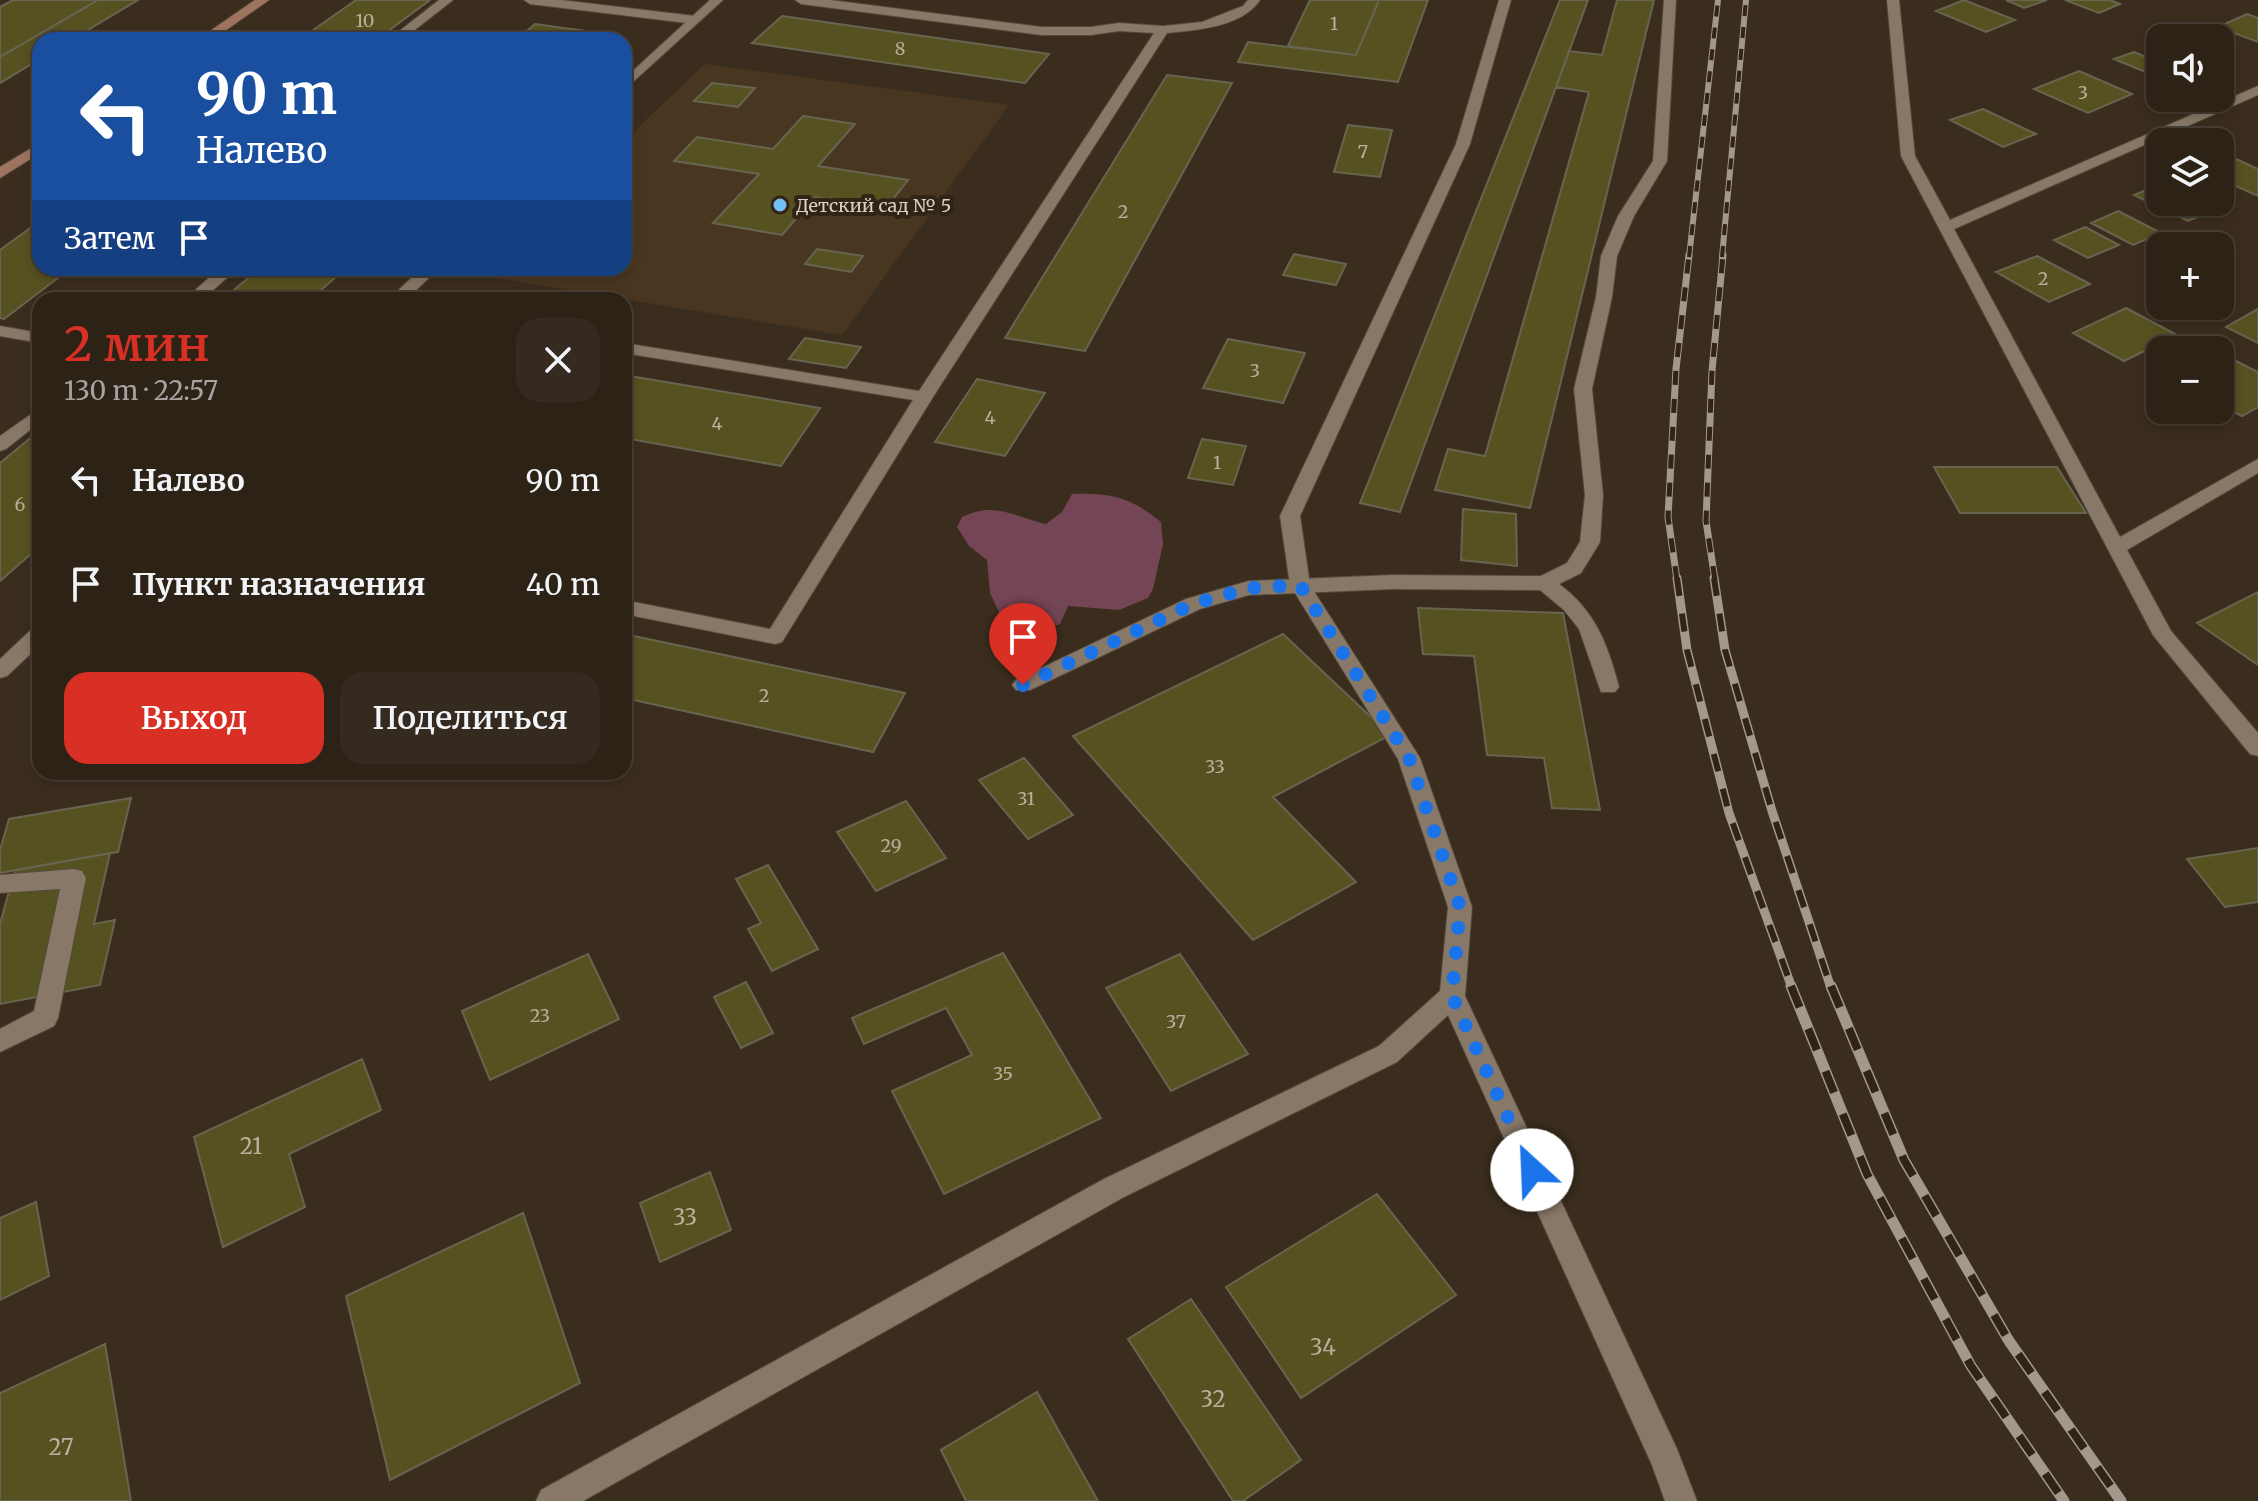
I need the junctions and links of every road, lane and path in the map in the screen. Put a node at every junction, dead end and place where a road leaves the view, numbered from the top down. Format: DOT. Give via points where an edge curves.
graph roads {
  1 [pos="263,0"];
  2 [pos="447,0"];
  3 [pos="530,0"];
  4 [pos="717,0"];
  5 [pos="801,0"];
  6 [pos="1254,0"];
  7 [pos="1505,0"];
  8 [pos="1670,0"];
  9 [pos="1893,0"];
  10 [pos="565,2"];
  11 [pos="695,20"];
  12 [pos="1163,30"];
  13 [pos="215,32"];
  14 [pos="405,32"];
  15 [pos="632,79"];
  16 [pos="2258,90"];
  17 [pos="32,152"];
  18 [pos="0,174"];
  19 [pos="1946,227"];
  20 [pos="220,276"];
  21 [pos="422,276"];
  22 [pos="202,292"];
  23 [pos="405,292"];
  24 [pos="3,334"];
  25 [pos="32,337"];
  26 [pos="632,349"];
  27 [pos="924,397"];
  28 [pos="32,419"];
  29 [pos="0,445"];
  30 [pos="2258,465"];
  31 [pos="2117,547"];
  32 [pos="1544,583"];
  33 [pos="1300,585"];
  34 [pos="632,609"];
  35 [pos="32,641"];
  36 [pos="0,671"];
  37 [pos="1023,685"];
  38 [pos="1608,687"];
  39 [pos="2258,748"];
  40 [pos="0,884"];
  41 [pos="1452,996"];
  42 [pos="0,1041"];
  43 [pos="552,1501"];
  44 [pos="1681,1501"];
  1 -- 13 [label="main road"];
  2 -- 14 [label="street"];
  3 -- 10 [label="street"];
  4 -- 11 [label="street"];
  5 -- 12 [label="street" via="1042,31"];
  6 -- 12 [label="street" via="1231,18"];
  7 -- 33 [label="street" via="1463,144 1290,516"];
  8 -- 32 [label="street" via="1660,161 1609,256 1583,389 1594,495 1590,542 1574,568"];
  9 -- 19 [label="street" via="1908,156"];
  10 -- 11 [label="street"];
  11 -- 15 [label="street"];
  12 -- 27 [label="street"];
  16 -- 19 [label="street"];
  17 -- 18 [label="main road"];
  19 -- 31 [label="street"];
  20 -- 22 [label="street"];
  21 -- 23 [label="street"];
  24 -- 25 [label="street"];
  26 -- 27 [label="street"];
  27 -- 34 [label="street" via="775,637"];
  28 -- 29 [label="street"];
  30 -- 31 [label="street"];
  31 -- 39 [label="street" via="2163,635"];
  32 -- 33 [label="street"];
  32 -- 38 [label="street" via="1571,601 1598,644"];
  33 -- 37 [label="street" via="1249,588 1193,604"];
  33 -- 41 [label="street" via="1409,758 1460,907"];
  35 -- 36 [label="street"];
  40 -- 42 [label="street" via="74,878 45,1018"];
  41 -- 43 [label="street" via="1388,1054 1114,1188"];
  41 -- 44 [label="street"];
}
